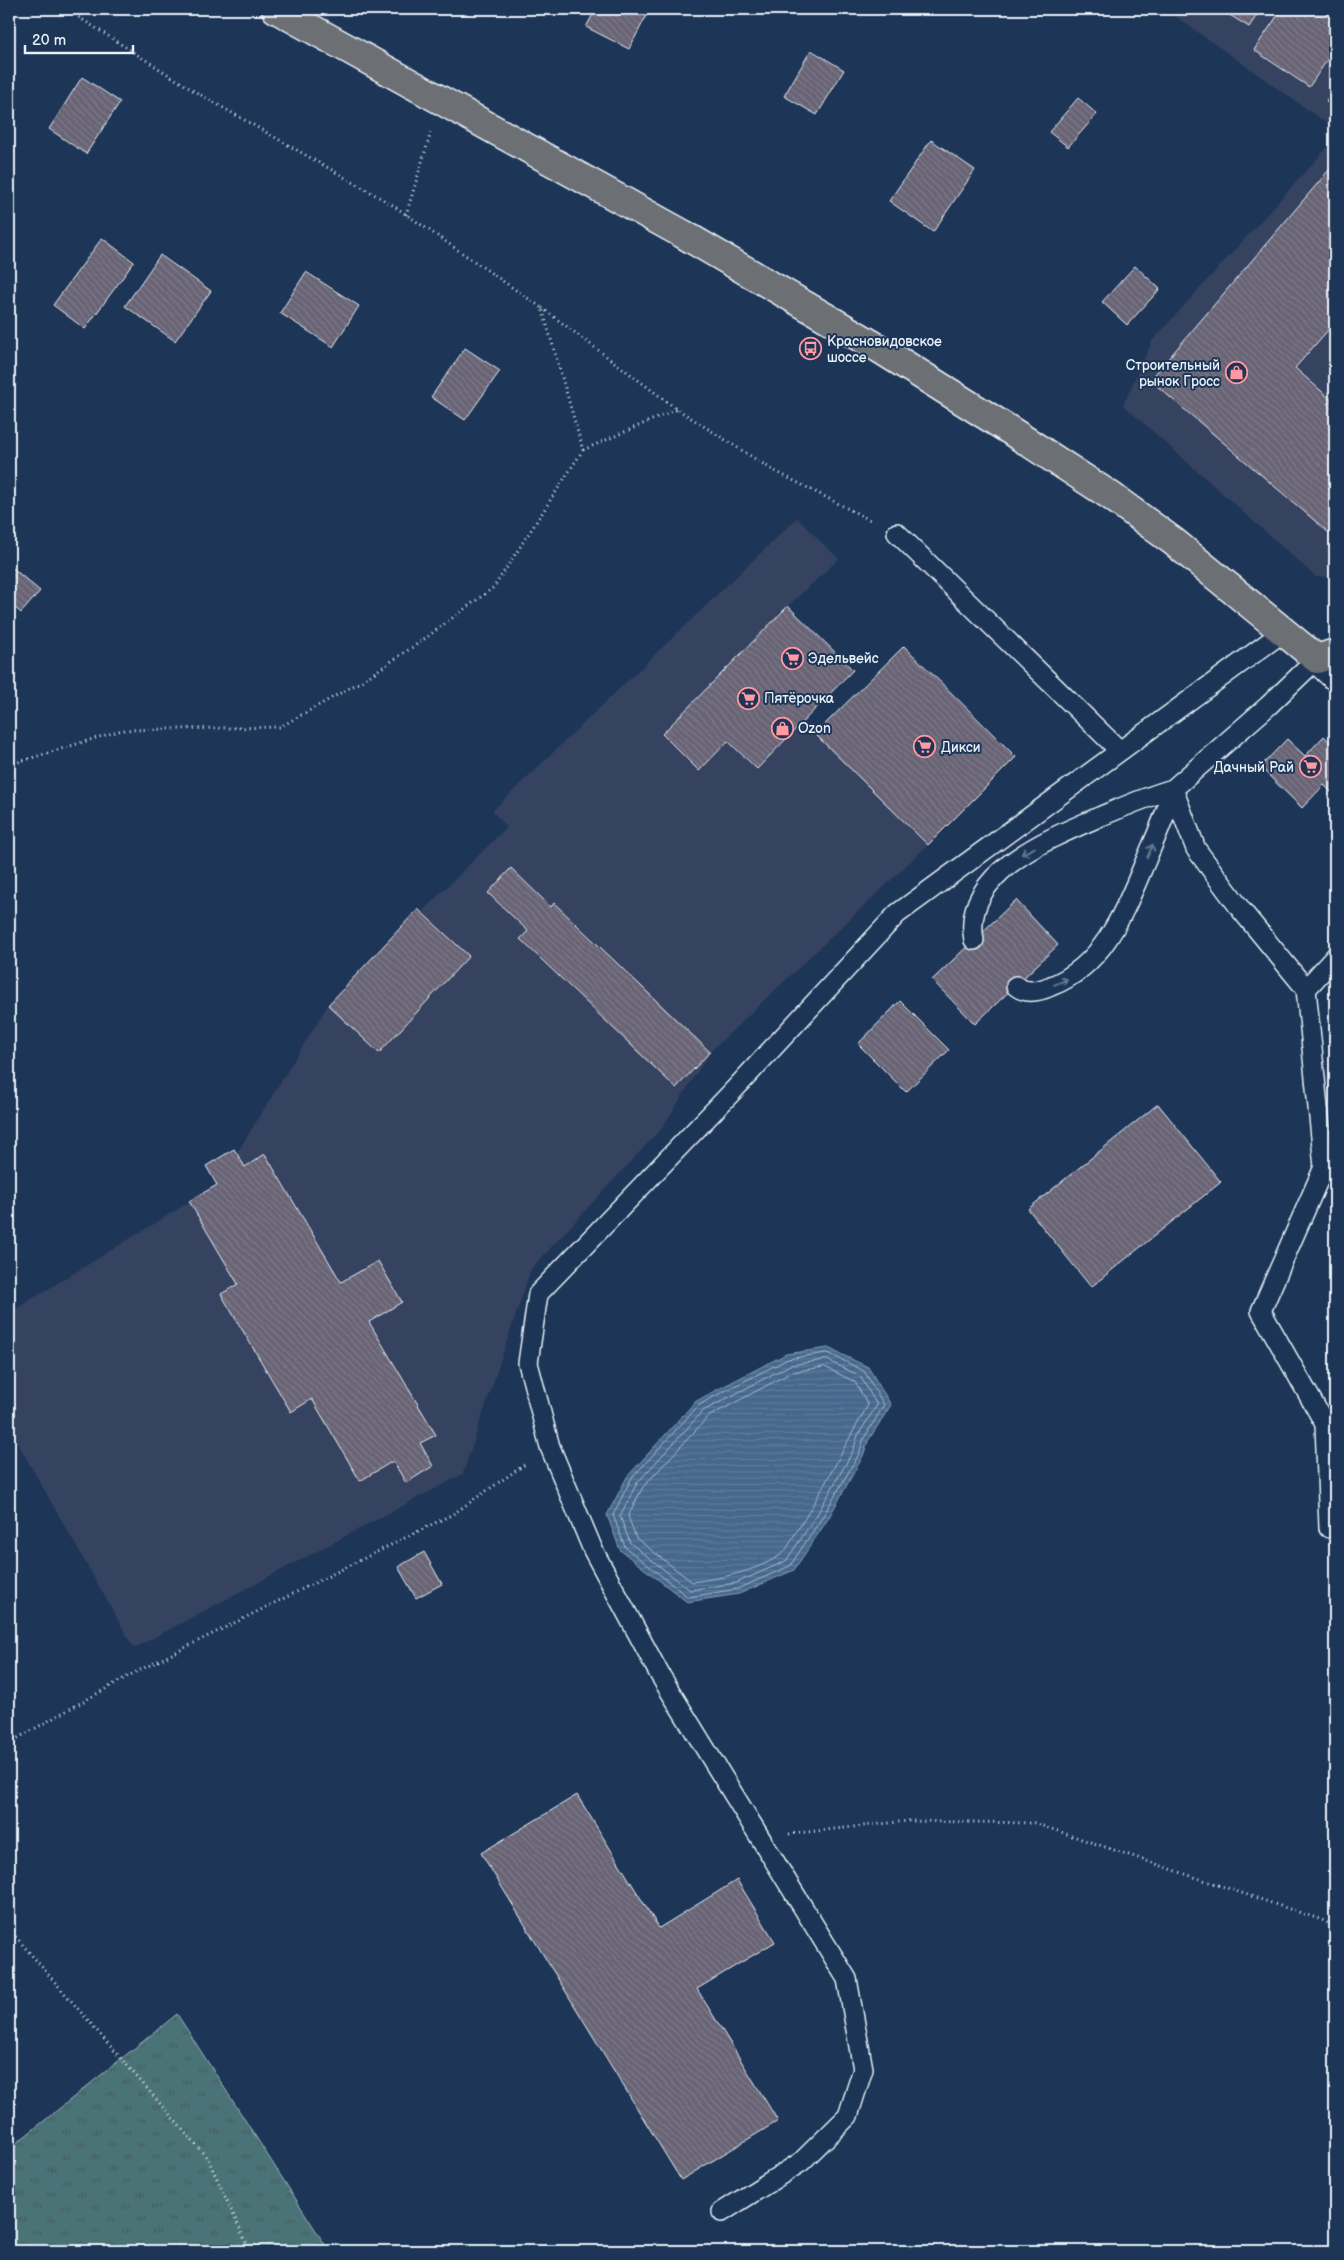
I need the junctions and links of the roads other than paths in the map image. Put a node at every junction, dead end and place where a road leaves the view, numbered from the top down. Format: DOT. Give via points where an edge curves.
graph roads {
  1 [pos="276,9"];
  2 [pos="897,533"];
  3 [pos="1283,632"];
  4 [pos="1329,663"];
  5 [pos="1120,751"];
  6 [pos="1174,788"];
  7 [pos="974,940"];
  8 [pos="1335,957"];
  9 [pos="1016,986"];
  10 [pos="1306,989"];
  11 [pos="1329,1528"];
  12 [pos="722,2212"];
  1 -- 3 [label="main road" via="759,278 1011,431 1111,496 1174,542"];
  2 -- 5 [label="lane"];
  3 -- 4 [label="main road"];
  3 -- 5 [label="lane"];
  4 -- 6 [label="lane" via="1268,706"];
  5 -- 12 [label="lane" via="897,914 538,1294 528,1363 550,1447 597,1558 660,1675 847,1979 863,2069 848,2116 801,2162"];
  6 -- 7 [label="lane, one-way" via="1071,829 1020,855 995,877 979,900 972,926"];
  9 -- 6 [label="lane, one-way" via="1022,990 1042,990 1068,980 1097,954 1115,930 1130,898"];
  6 -- 10 [label="lane" via="1196,849"];
  8 -- 10 [label="lane"];
  10 -- 11 [label="lane" via="1324,1166 1261,1311 1325,1424"];
}
